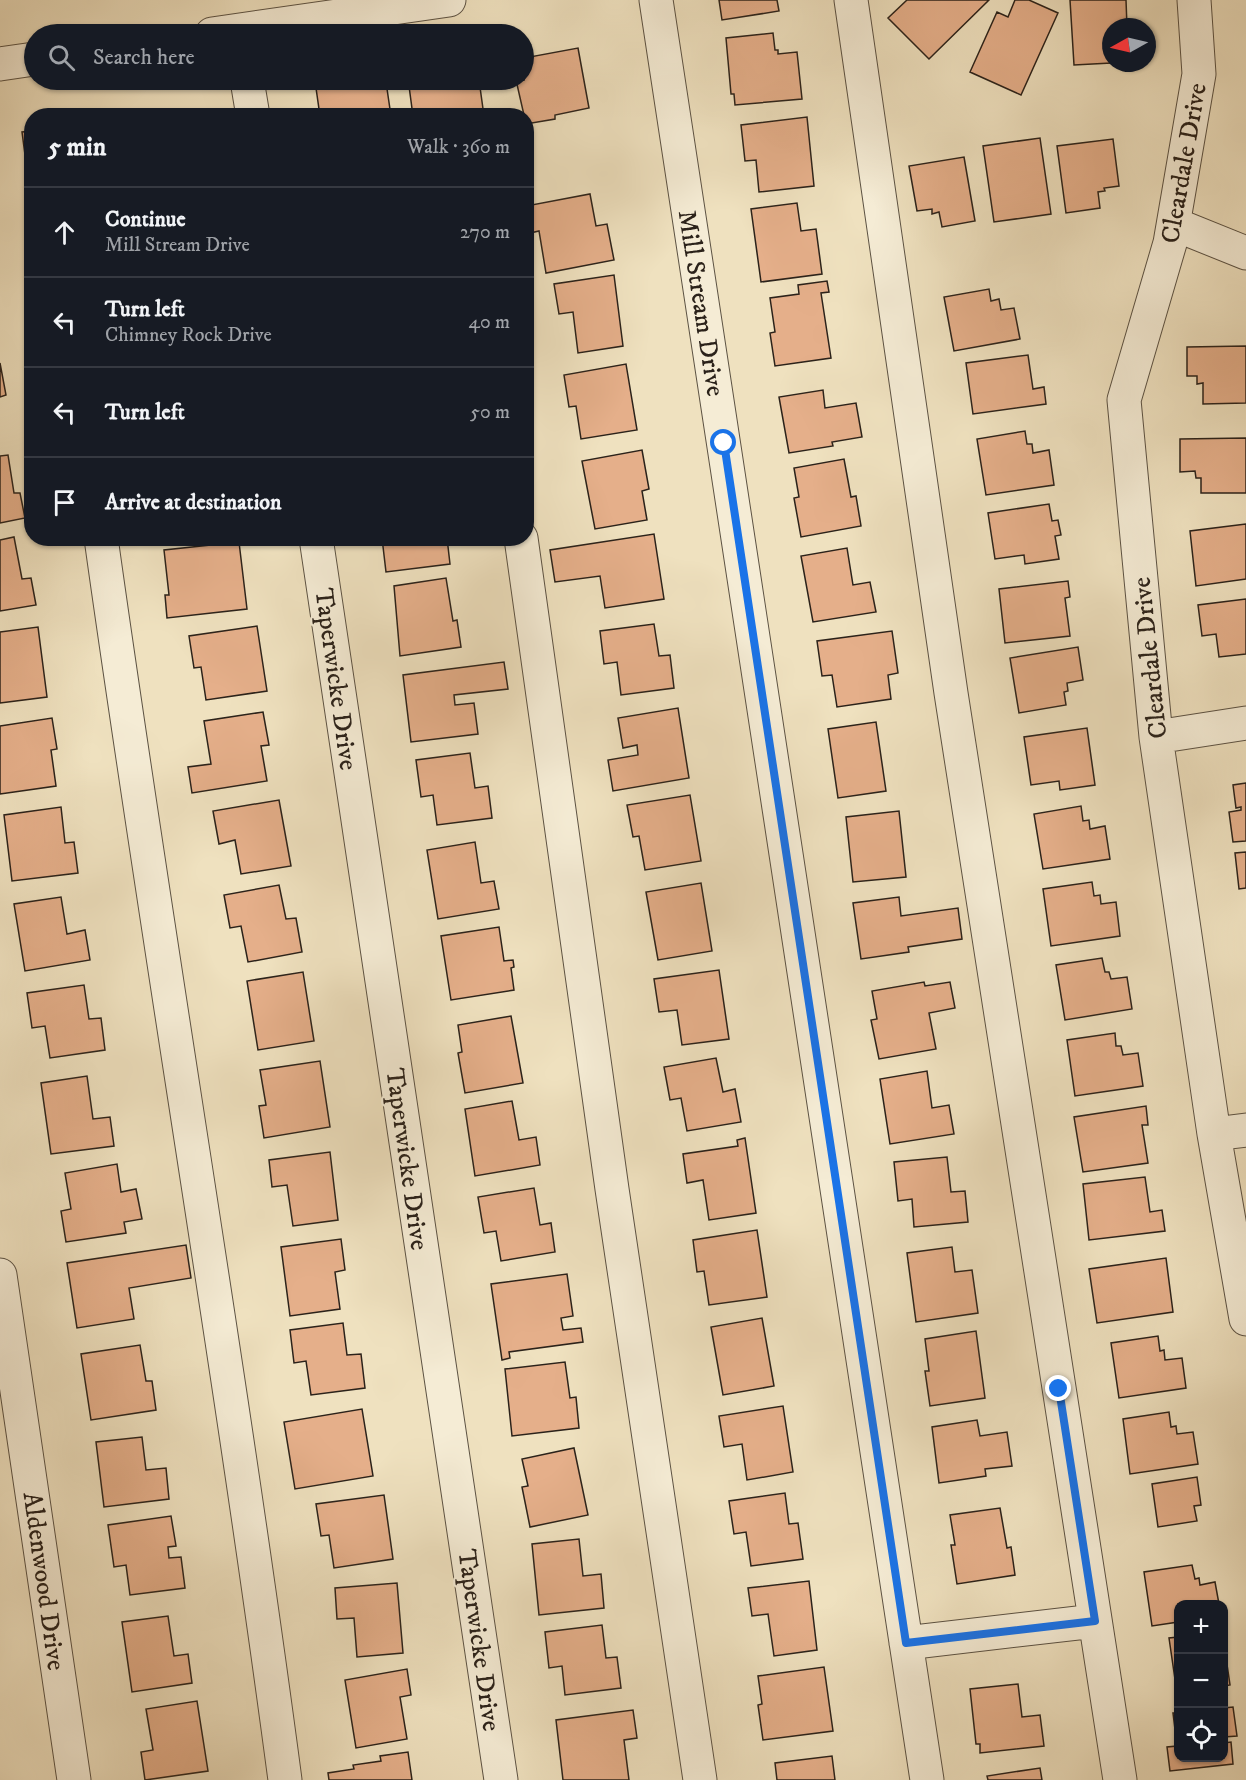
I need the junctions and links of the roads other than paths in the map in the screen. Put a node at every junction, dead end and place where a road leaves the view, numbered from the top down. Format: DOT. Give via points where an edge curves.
graph roads {
  1 [pos="449,0"];
  2 [pos="656,0"];
  3 [pos="851,0"];
  4 [pos="1194,0"];
  5 [pos="290,24"];
  6 [pos="24,61"];
  7 [pos="0,64"];
  8 [pos="249,90"];
  9 [pos="252,108"];
  10 [pos="1174,224"];
  11 [pos="1246,253"];
  12 [pos="102,546"];
  13 [pos="317,546"];
  14 [pos="522,546"];
  15 [pos="1246,723"];
  16 [pos="1156,737"];
  17 [pos="1246,1130"];
  18 [pos="1214,1134"];
  19 [pos="0,1275"];
  20 [pos="1246,1319"];
  21 [pos="1095,1621"];
  22 [pos="906,1643"];
  23 [pos="74,1780"];
  24 [pos="285,1780"];
  25 [pos="501,1780"];
  26 [pos="700,1780"];
  27 [pos="927,1780"];
  28 [pos="1120,1780"];
  1 -- 5 [label="street"];
  2 -- 22 [label="street, Mill Stream Drive"];
  3 -- 21 [label="street" via="951,693"];
  4 -- 10 [label="street, Cleardale Drive" via="1199,74"];
  6 -- 7 [label="street"];
  8 -- 9 [label="street"];
  10 -- 11 [label="street"];
  10 -- 16 [label="street, Cleardale Drive" via="1124,400"];
  12 -- 24 [label="street" via="245,1482"];
  13 -- 25 [label="street, Taperwicke Drive"];
  14 -- 26 [label="street"];
  15 -- 16 [label="street"];
  16 -- 18 [label="street, Cleardale Drive"];
  17 -- 18 [label="street"];
  18 -- 20 [label="street, Cleardale Drive"];
  19 -- 23 [label="street, Aldenwood Drive"];
  21 -- 22 [label="street"];
  21 -- 28 [label="street"];
  22 -- 27 [label="street, Mill Stream Drive"];
}
